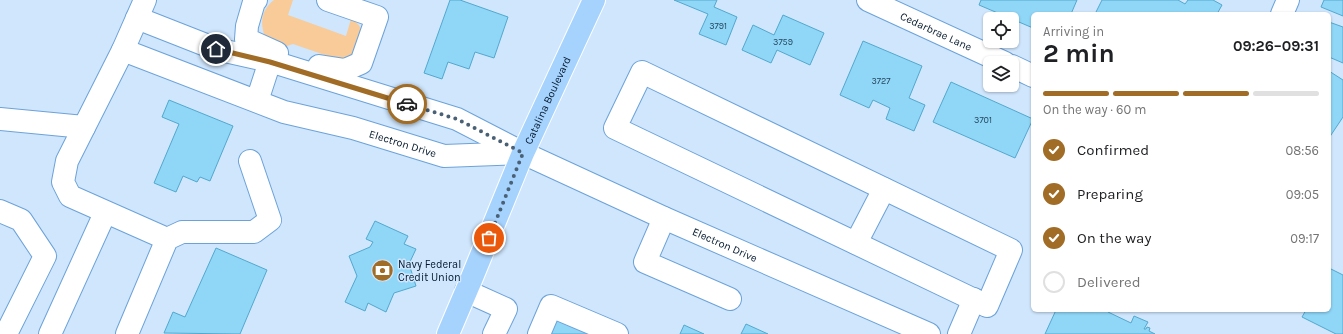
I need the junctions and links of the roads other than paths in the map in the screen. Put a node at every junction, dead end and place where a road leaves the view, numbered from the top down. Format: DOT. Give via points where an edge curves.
graph roads {
  1 [pos="256,0"];
  2 [pos="328,0"];
  3 [pos="594,0"];
  4 [pos="868,0"];
  5 [pos="1288,0"];
  6 [pos="141,9"];
  7 [pos="1283,12"];
  8 [pos="123,50"];
  9 [pos="990,56"];
  10 [pos="273,57"];
  11 [pos="1019,69"];
  12 [pos="1031,75"];
  13 [pos="257,101"];
  14 [pos="0,119"];
  15 [pos="84,127"];
  16 [pos="523,153"];
  17 [pos="250,161"];
  18 [pos="884,189"];
  19 [pos="0,210"];
  20 [pos="105,213"];
  21 [pos="664,218"];
  22 [pos="167,240"];
  23 [pos="856,243"];
  24 [pos="466,291"];
  25 [pos="730,299"];
  26 [pos="974,299"];
  27 [pos="6,334"];
  28 [pos="50,334"];
  29 [pos="127,334"];
  30 [pos="448,334"];
  31 [pos="494,334"];
  32 [pos="539,334"];
  33 [pos="617,334"];
  34 [pos="929,334"];
  35 [pos="959,334"];
  1 -- 10 [label="street" via="247,26 246,38"];
  2 -- 10 [label="street" via="377,17 361,63 345,70"];
  3 -- 16 [label="main road, Catalina Boulevard"];
  4 -- 9 [label="street, Cedarbrae Lane"];
  5 -- 7 [label="street"];
  6 -- 8 [label="street"];
  6 -- 10 [label="street, Electron Drive" via="216,49"];
  8 -- 13 [label="street, Electron Drive"];
  8 -- 15 [label="street"];
  10 -- 13 [label="street"];
  10 -- 16 [label="street, Electron Drive" via="457,119"];
  11 -- 12 [label="street"];
  13 -- 16 [label="street, Electron Drive" via="284,112 353,128 444,156"];
  14 -- 15 [label="street"];
  15 -- 20 [label="street" via="67,161 63,182 70,196"];
  16 -- 21 [label="street, Electron Drive"];
  16 -- 24 [label="main road, Catalina Boulevard"];
  17 -- 22 [label="street" via="270,220 254,232 182,232"];
  18 -- 23 [label="street"];
  18 -- 23 [label="street" via="642,72 615,128"];
  18 -- 26 [label="street" via="1011,250 987,306"];
  19 -- 27 [label="street" via="21,220 45,256"];
  20 -- 22 [label="street"];
  20 -- 28 [label="street"];
  21 -- 25 [label="street" via="645,262"];
  21 -- 34 [label="street, Electron Drive"];
  22 -- 29 [label="street"];
  23 -- 26 [label="street"];
  24 -- 30 [label="main road, Catalina Boulevard"];
  24 -- 31 [label="street" via="506,309"];
  26 -- 35 [label="street"];
  32 -- 33 [label="street" via="552,306"];
}
